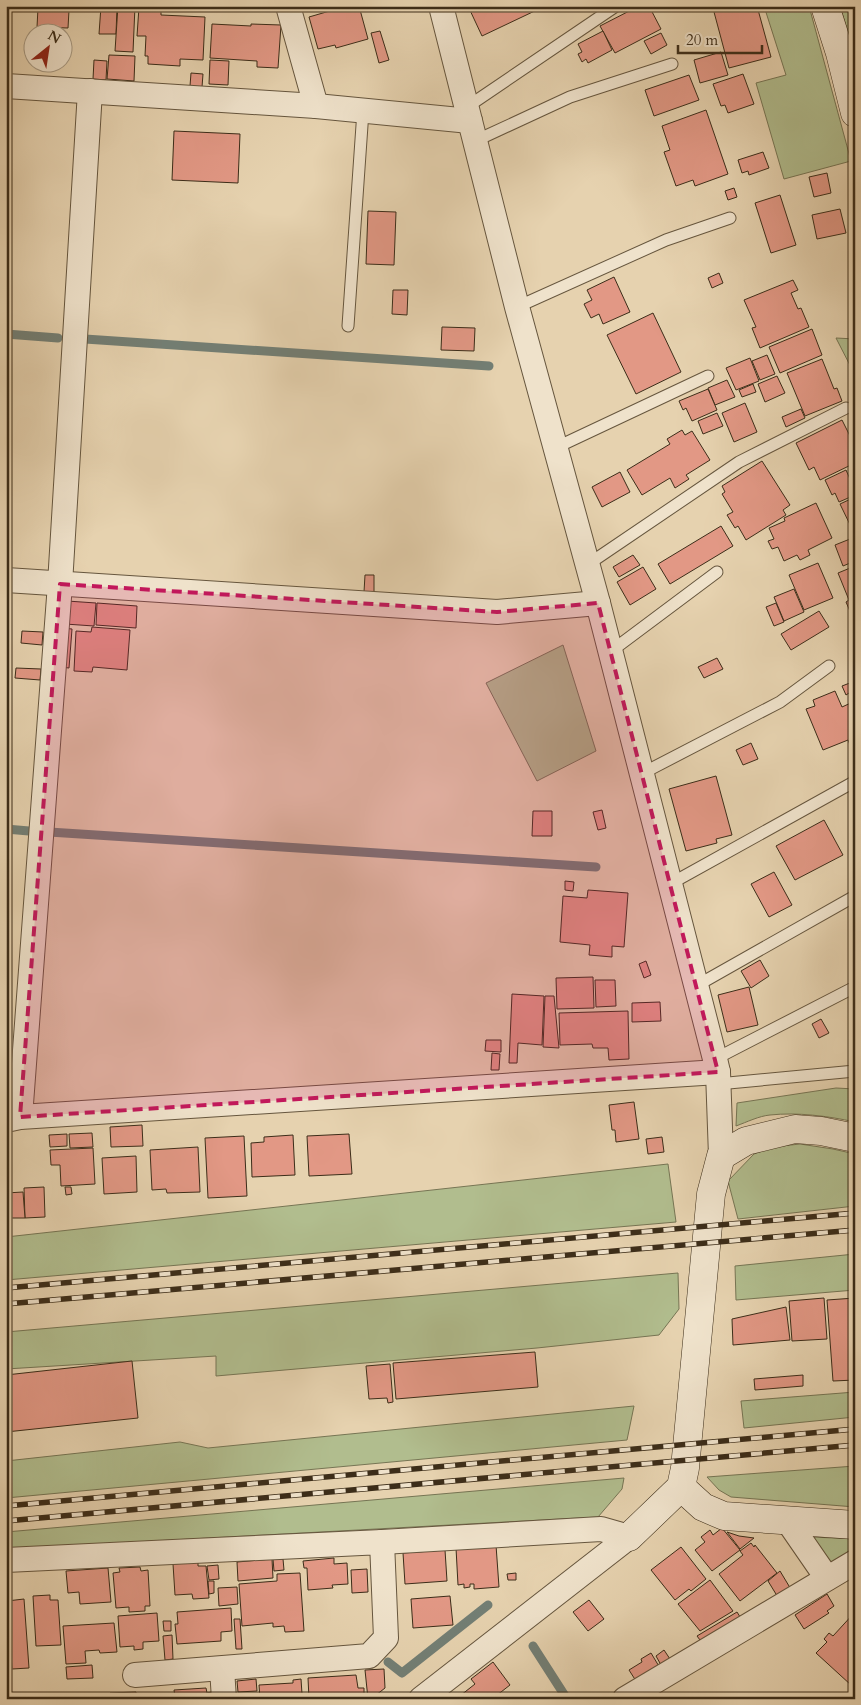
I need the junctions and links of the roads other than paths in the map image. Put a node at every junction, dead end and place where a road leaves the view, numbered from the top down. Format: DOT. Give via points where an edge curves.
graph roads {
  1 [pos="288,6"];
  2 [pos="440,6"];
  3 [pos="616,6"];
  4 [pos="825,6"];
  5 [pos="672,64"];
  6 [pos="6,86"];
  7 [pos="90,91"];
  8 [pos="316,106"];
  9 [pos="363,111"];
  10 [pos="855,113"];
  11 [pos="471,123"];
  12 [pos="730,218"];
  13 [pos="517,307"];
  14 [pos="348,326"];
  15 [pos="708,376"];
  16 [pos="846,408"];
  17 [pos="555,448"];
  18 [pos="587,564"];
  19 [pos="717,572"];
  20 [pos="6,580"];
  21 [pos="60,584"];
  22 [pos="598,603"];
  23 [pos="610,652"];
  24 [pos="829,666"];
  25 [pos="642,774"];
  26 [pos="852,783"];
  27 [pos="670,884"];
  28 [pos="855,896"];
  29 [pos="696,986"];
  30 [pos="851,989"];
  31 [pos="855,1071"];
  32 [pos="717,1072"];
  33 [pos="13,1119"];
  34 [pos="855,1138"];
  35 [pos="721,1156"];
  36 [pos="681,1487"];
  37 [pos="786,1520"];
  38 [pos="855,1525"];
  39 [pos="629,1537"];
  40 [pos="382,1542"];
  41 [pos="6,1560"];
  42 [pos="855,1562"];
  43 [pos="827,1578"];
  44 [pos="222,1668"];
  45 [pos="135,1676"];
  46 [pos="224,1699"];
  47 [pos="421,1699"];
  48 [pos="626,1699"];
  1 -- 8 [label="street"];
  2 -- 11 [label="street"];
  3 -- 11 [label="lane"];
  4 -- 10 [label="street"];
  5 -- 11 [label="lane" via="570,97"];
  6 -- 7 [label="street"];
  7 -- 8 [label="street"];
  7 -- 21 [label="street"];
  8 -- 9 [label="street"];
  9 -- 11 [label="street"];
  9 -- 14 [label="lane"];
  11 -- 13 [label="street"];
  12 -- 13 [label="lane" via="666,240"];
  13 -- 17 [label="street"];
  15 -- 17 [label="lane"];
  16 -- 18 [label="lane" via="739,462"];
  17 -- 18 [label="street"];
  18 -- 22 [label="street"];
  19 -- 23 [label="lane"];
  20 -- 21 [label="street"];
  21 -- 22 [label="street" via="497,612"];
  21 -- 33 [label="street"];
  22 -- 23 [label="street"];
  23 -- 25 [label="street"];
  24 -- 25 [label="lane" via="780,702"];
  25 -- 27 [label="street"];
  26 -- 27 [label="lane"];
  27 -- 29 [label="street"];
  28 -- 29 [label="lane"];
  29 -- 32 [label="street"];
  30 -- 32 [label="lane"];
  31 -- 32 [label="lane"];
  32 -- 33 [label="street"];
  32 -- 35 [label="street"];
  34 -- 35 [label="street" via="795,1129 746,1140"];
  35 -- 36 [label="street" via="711,1194"];
  36 -- 37 [label="street" via="703,1507 724,1516"];
  36 -- 39 [label="street"];
  37 -- 38 [label="street"];
  37 -- 43 [label="street"];
  39 -- 40 [label="street" via="601,1529"];
  39 -- 47 [label="street"];
  40 -- 41 [label="street"];
  40 -- 44 [label="street" via="386,1638 369,1656"];
  42 -- 43 [label="street"];
  43 -- 48 [label="street"];
  44 -- 45 [label="street"];
  44 -- 46 [label="street"];
}
